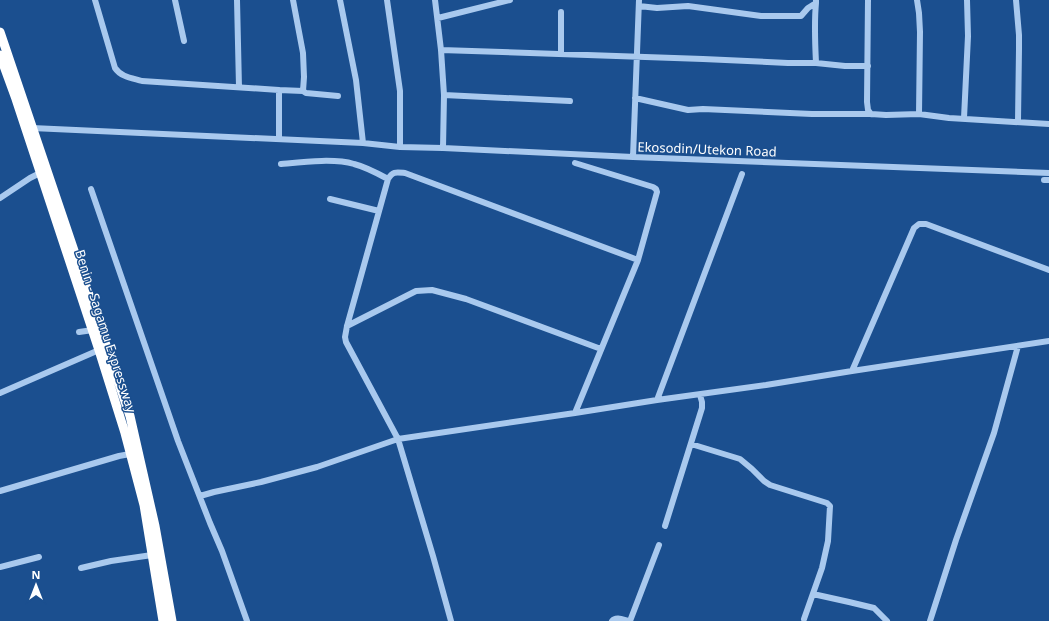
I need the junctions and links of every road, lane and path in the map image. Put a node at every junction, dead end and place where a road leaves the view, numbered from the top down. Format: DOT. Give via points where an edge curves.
graph roads {
  1 [pos="95,0"];
  2 [pos="175,0"];
  3 [pos="237,0"];
  4 [pos="293,0"];
  5 [pos="340,0"];
  6 [pos="387,0"];
  7 [pos="435,0"];
  8 [pos="510,0"];
  9 [pos="868,0"];
  10 [pos="917,0"];
  11 [pos="968,0"];
  12 [pos="1016,0"];
  13 [pos="816,1"];
  14 [pos="639,3"];
  15 [pos="688,3"];
  16 [pos="561,12"];
  17 [pos="801,16"];
  18 [pos="814,17"];
  19 [pos="438,18"];
  20 [pos="0,32"];
  21 [pos="184,41"];
  22 [pos="2,44"];
  23 [pos="441,50"];
  24 [pos="561,54"];
  25 [pos="0,56"];
  26 [pos="636,57"];
  27 [pos="816,63"];
  28 [pos="868,66"];
  29 [pos="239,87"];
  30 [pos="279,90"];
  31 [pos="303,91"];
  32 [pos="444,95"];
  33 [pos="338,96"];
  34 [pos="635,98"];
  35 [pos="570,101"];
  36 [pos="871,114"];
  37 [pos="919,114"];
  38 [pos="964,118"];
  39 [pos="1018,121"];
  40 [pos="1049,124"];
  41 [pos="32,128"];
  42 [pos="279,139"];
  43 [pos="363,143"];
  44 [pos="400,147"];
  45 [pos="443,148"];
  46 [pos="633,156"];
  47 [pos="281,164"];
  48 [pos="575,164"];
  49 [pos="40,173"];
  50 [pos="1049,173"];
  51 [pos="742,174"];
  52 [pos="388,180"];
  53 [pos="91,189"];
  54 [pos="0,198"];
  55 [pos="330,199"];
  56 [pos="379,211"];
  57 [pos="638,260"];
  58 [pos="1049,270"];
  59 [pos="347,326"];
  60 [pos="93,330"];
  61 [pos="79,332"];
  62 [pos="1049,341"];
  63 [pos="1018,346"];
  64 [pos="601,349"];
  65 [pos="99,350"];
  66 [pos="852,371"];
  67 [pos="0,393"];
  68 [pos="700,395"];
  69 [pos="657,400"];
  70 [pos="575,413"];
  71 [pos="129,432"];
  72 [pos="398,439"];
  73 [pos="691,444"];
  74 [pos="130,454"];
  75 [pos="0,491"];
  76 [pos="200,496"];
  77 [pos="665,526"];
  78 [pos="658,545"];
  79 [pos="152,554"];
  80 [pos="39,557"];
  81 [pos="0,566"];
  82 [pos="81,568"];
  83 [pos="813,594"];
  84 [pos="804,618"];
  85 [pos="163,621"];
  86 [pos="172,621"];
  87 [pos="247,621"];
  88 [pos="450,621"];
  89 [pos="612,621"];
  90 [pos="629,621"];
  91 [pos="887,621"];
  92 [pos="930,621"];
  1 -- 29 [label="street" via="115,68 124,76 142,81"];
  2 -- 21 [label="street"];
  3 -- 29 [label="street"];
  4 -- 31 [label="street" via="303,53"];
  5 -- 43 [label="street" via="356,80"];
  6 -- 44 [label="street" via="400,91"];
  7 -- 19 [label="street"];
  8 -- 19 [label="street"];
  9 -- 28 [label="street"];
  10 -- 37 [label="street" via="920,32"];
  11 -- 38 [label="street"];
  12 -- 39 [label="street" via="1020,49"];
  13 -- 17 [label="street"];
  13 -- 18 [label="street"];
  14 -- 15 [label="street" via="657,8"];
  14 -- 26 [label="street"];
  15 -- 17 [label="street" via="761,16"];
  16 -- 24 [label="street"];
  17 -- 18 [label="street"];
  18 -- 27 [label="street"];
  19 -- 23 [label="street"];
  20 -- 22 [label="highway"];
  22 -- 41 [label="highway"];
  23 -- 24 [label="street"];
  23 -- 32 [label="street"];
  24 -- 26 [label="street"];
  25 -- 49 [label="highway, Benin - Sagamu Expressway"];
  26 -- 27 [label="street"];
  26 -- 34 [label="street"];
  27 -- 28 [label="street"];
  28 -- 36 [label="street" via="867,102"];
  29 -- 30 [label="street"];
  30 -- 31 [label="street"];
  30 -- 42 [label="street"];
  31 -- 33 [label="street"];
  32 -- 35 [label="street"];
  32 -- 45 [label="street"];
  34 -- 36 [label="street" via="688,110"];
  34 -- 46 [label="street"];
  36 -- 37 [label="street"];
  37 -- 38 [label="street"];
  38 -- 39 [label="street"];
  39 -- 40 [label="street"];
  41 -- 42 [label="street, Ekosodin/Utekon Road"];
  41 -- 71 [label="highway" via="130,416"];
  42 -- 43 [label="street, Ekosodin/Utekon Road"];
  43 -- 44 [label="street, Ekosodin/Utekon Road"];
  44 -- 45 [label="street, Ekosodin/Utekon Road"];
  45 -- 46 [label="street, Ekosodin/Utekon Road"];
  46 -- 50 [label="street, Ekosodin/Utekon Road"];
  47 -- 52 [label="street" via="331,161 352,163 376,172"];
  48 -- 57 [label="street" via="656,189"];
  49 -- 54 [label="street"];
  49 -- 60 [label="highway, Benin - Sagamu Expressway"];
  51 -- 69 [label="street"];
  52 -- 56 [label="street"];
  52 -- 57 [label="street" via="391,174 405,173"];
  53 -- 76 [label="street" via="178,441"];
  55 -- 56 [label="street"];
  56 -- 59 [label="street"];
  57 -- 64 [label="street"];
  58 -- 66 [label="street" via="926,224 919,224 914,228"];
  59 -- 64 [label="street" via="416,292 432,290 466,299"];
  59 -- 72 [label="street" via="346,342"];
  60 -- 61 [label="street"];
  60 -- 65 [label="highway, Benin - Sagamu Expressway"];
  62 -- 63 [label="street"];
  63 -- 66 [label="street"];
  63 -- 92 [label="street" via="994,433"];
  64 -- 70 [label="street"];
  65 -- 67 [label="street"];
  65 -- 71 [label="highway, Benin - Sagamu Expressway"];
  66 -- 68 [label="street"];
  68 -- 69 [label="street"];
  68 -- 73 [label="street" via="702,408"];
  69 -- 70 [label="street"];
  70 -- 72 [label="street"];
  71 -- 74 [label="highway, Benin - Sagamu Expressway"];
  71 -- 86 [label="highway" via="155,526"];
  72 -- 76 [label="street" via="317,467"];
  72 -- 88 [label="street"];
  73 -- 77 [label="street"];
  73 -- 83 [label="street" via="740,460 770,485 830,506 828,541"];
  74 -- 75 [label="street"];
  74 -- 79 [label="highway, Benin - Sagamu Expressway" via="144,505"];
  76 -- 87 [label="street"];
  78 -- 90 [label="street"];
  79 -- 82 [label="street"];
  79 -- 85 [label="highway, Benin - Sagamu Expressway"];
  80 -- 81 [label="street"];
  83 -- 84 [label="street"];
  83 -- 91 [label="street" via="874,608"];
  89 -- 90 [label="street" via="616,618"];
}
